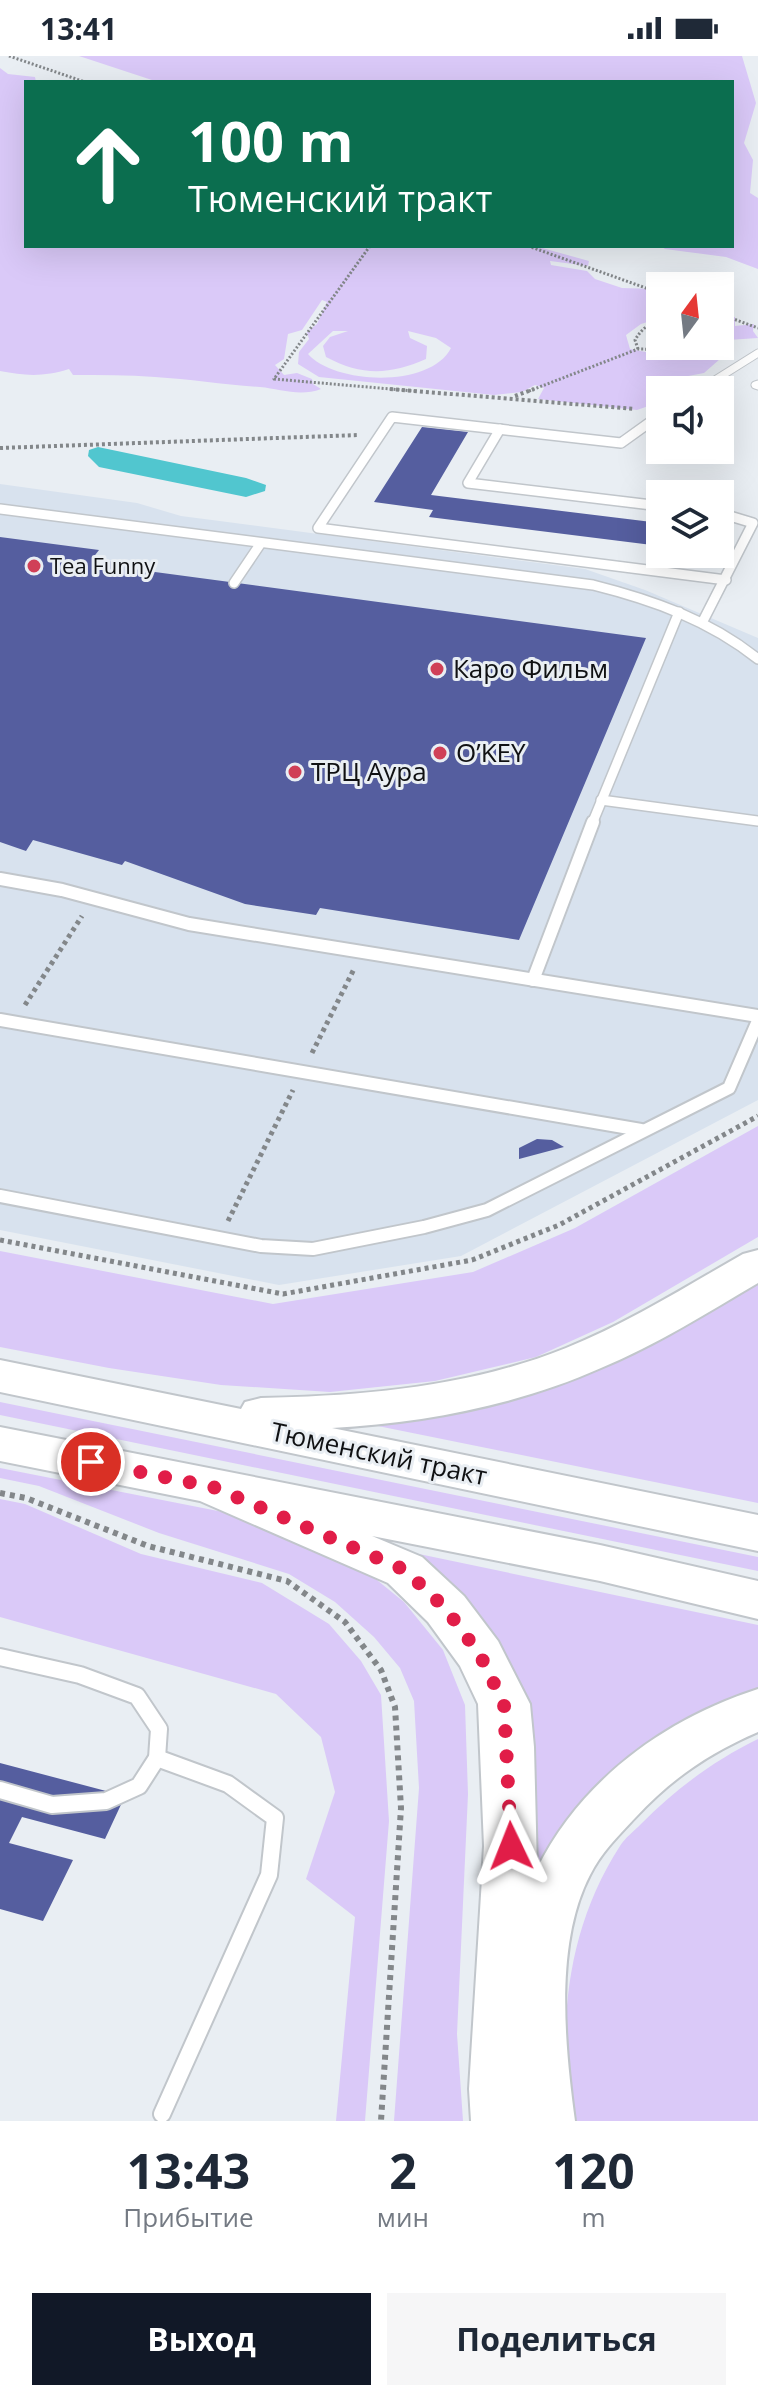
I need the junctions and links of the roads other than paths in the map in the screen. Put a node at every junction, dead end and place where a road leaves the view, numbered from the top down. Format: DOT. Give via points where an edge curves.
graph roads {
  1 [pos="758,353"];
  2 [pos="721,376"];
  3 [pos="646,425"];
  4 [pos="500,429"];
  5 [pos="646,504"];
  6 [pos="0,509"];
  7 [pos="734,517"];
  8 [pos="755,523"];
  9 [pos="261,543"];
  10 [pos="726,580"];
  11 [pos="234,583"];
  12 [pos="679,612"];
  13 [pos="702,623"];
  14 [pos="758,659"];
  15 [pos="601,800"];
  16 [pos="758,821"];
  17 [pos="0,879"];
  18 [pos="533,980"];
  19 [pos="758,1018"];
  20 [pos="7,1022"];
  21 [pos="641,1130"];
  22 [pos="0,1196"];
  23 [pos="758,1264"];
  24 [pos="0,1376"];
  25 [pos="133,1404"];
  26 [pos="0,1444"];
  27 [pos="213,1487"];
  28 [pos="758,1533"];
  29 [pos="758,1600"];
  30 [pos="0,1657"];
  31 [pos="758,1709"];
  32 [pos="157,1758"];
  33 [pos="0,1790"];
  34 [pos="162,2114"];
  35 [pos="501,2121"];
  36 [pos="545,2121"];
  1 -- 2 [label="lane"];
  3 -- 4 [label="lane" via="621,443"];
  4 -- 5 [label="lane" via="468,483"];
  4 -- 10 [label="lane" via="392,417 318,528"];
  6 -- 9 [label="lane"];
  7 -- 8 [label="lane"];
  8 -- 10 [label="lane"];
  9 -- 11 [label="lane"];
  9 -- 12 [label="lane" via="593,585"];
  10 -- 13 [label="lane"];
  12 -- 13 [label="lane"];
  12 -- 15 [label="lane"];
  13 -- 14 [label="lane" via="735,638"];
  15 -- 16 [label="lane"];
  15 -- 18 [label="lane"];
  17 -- 18 [label="lane" via="189,924"];
  18 -- 19 [label="lane"];
  19 -- 21 [label="lane" via="729,1088"];
  20 -- 21 [label="lane"];
  21 -- 22 [label="lane" via="487,1210 313,1249 261,1246"];
  23 -- 25 [label="main road" via="620,1341 490,1389 338,1412 236,1414"];
  24 -- 25 [label="main road, Тюменский тракт"];
  25 -- 28 [label="main road, Тюменский тракт"];
  26 -- 27 [label="main road"];
  27 -- 29 [label="main road" via="600,1563"];
  27 -- 35 [label="main road" via="405,1570 446,1609 480,1655 504,1704 511,1846 498,2089"];
  30 -- 32 [label="lane" via="80,1675 137,1696 159,1729"];
  31 -- 36 [label="main road" via="681,1747 646,1773 579,1844 563,1873 541,1951 540,2085"];
  32 -- 33 [label="lane" via="139,1786 106,1801 52,1805"];
  32 -- 34 [label="lane" via="228,1784 275,1818 269,1875"];
}
